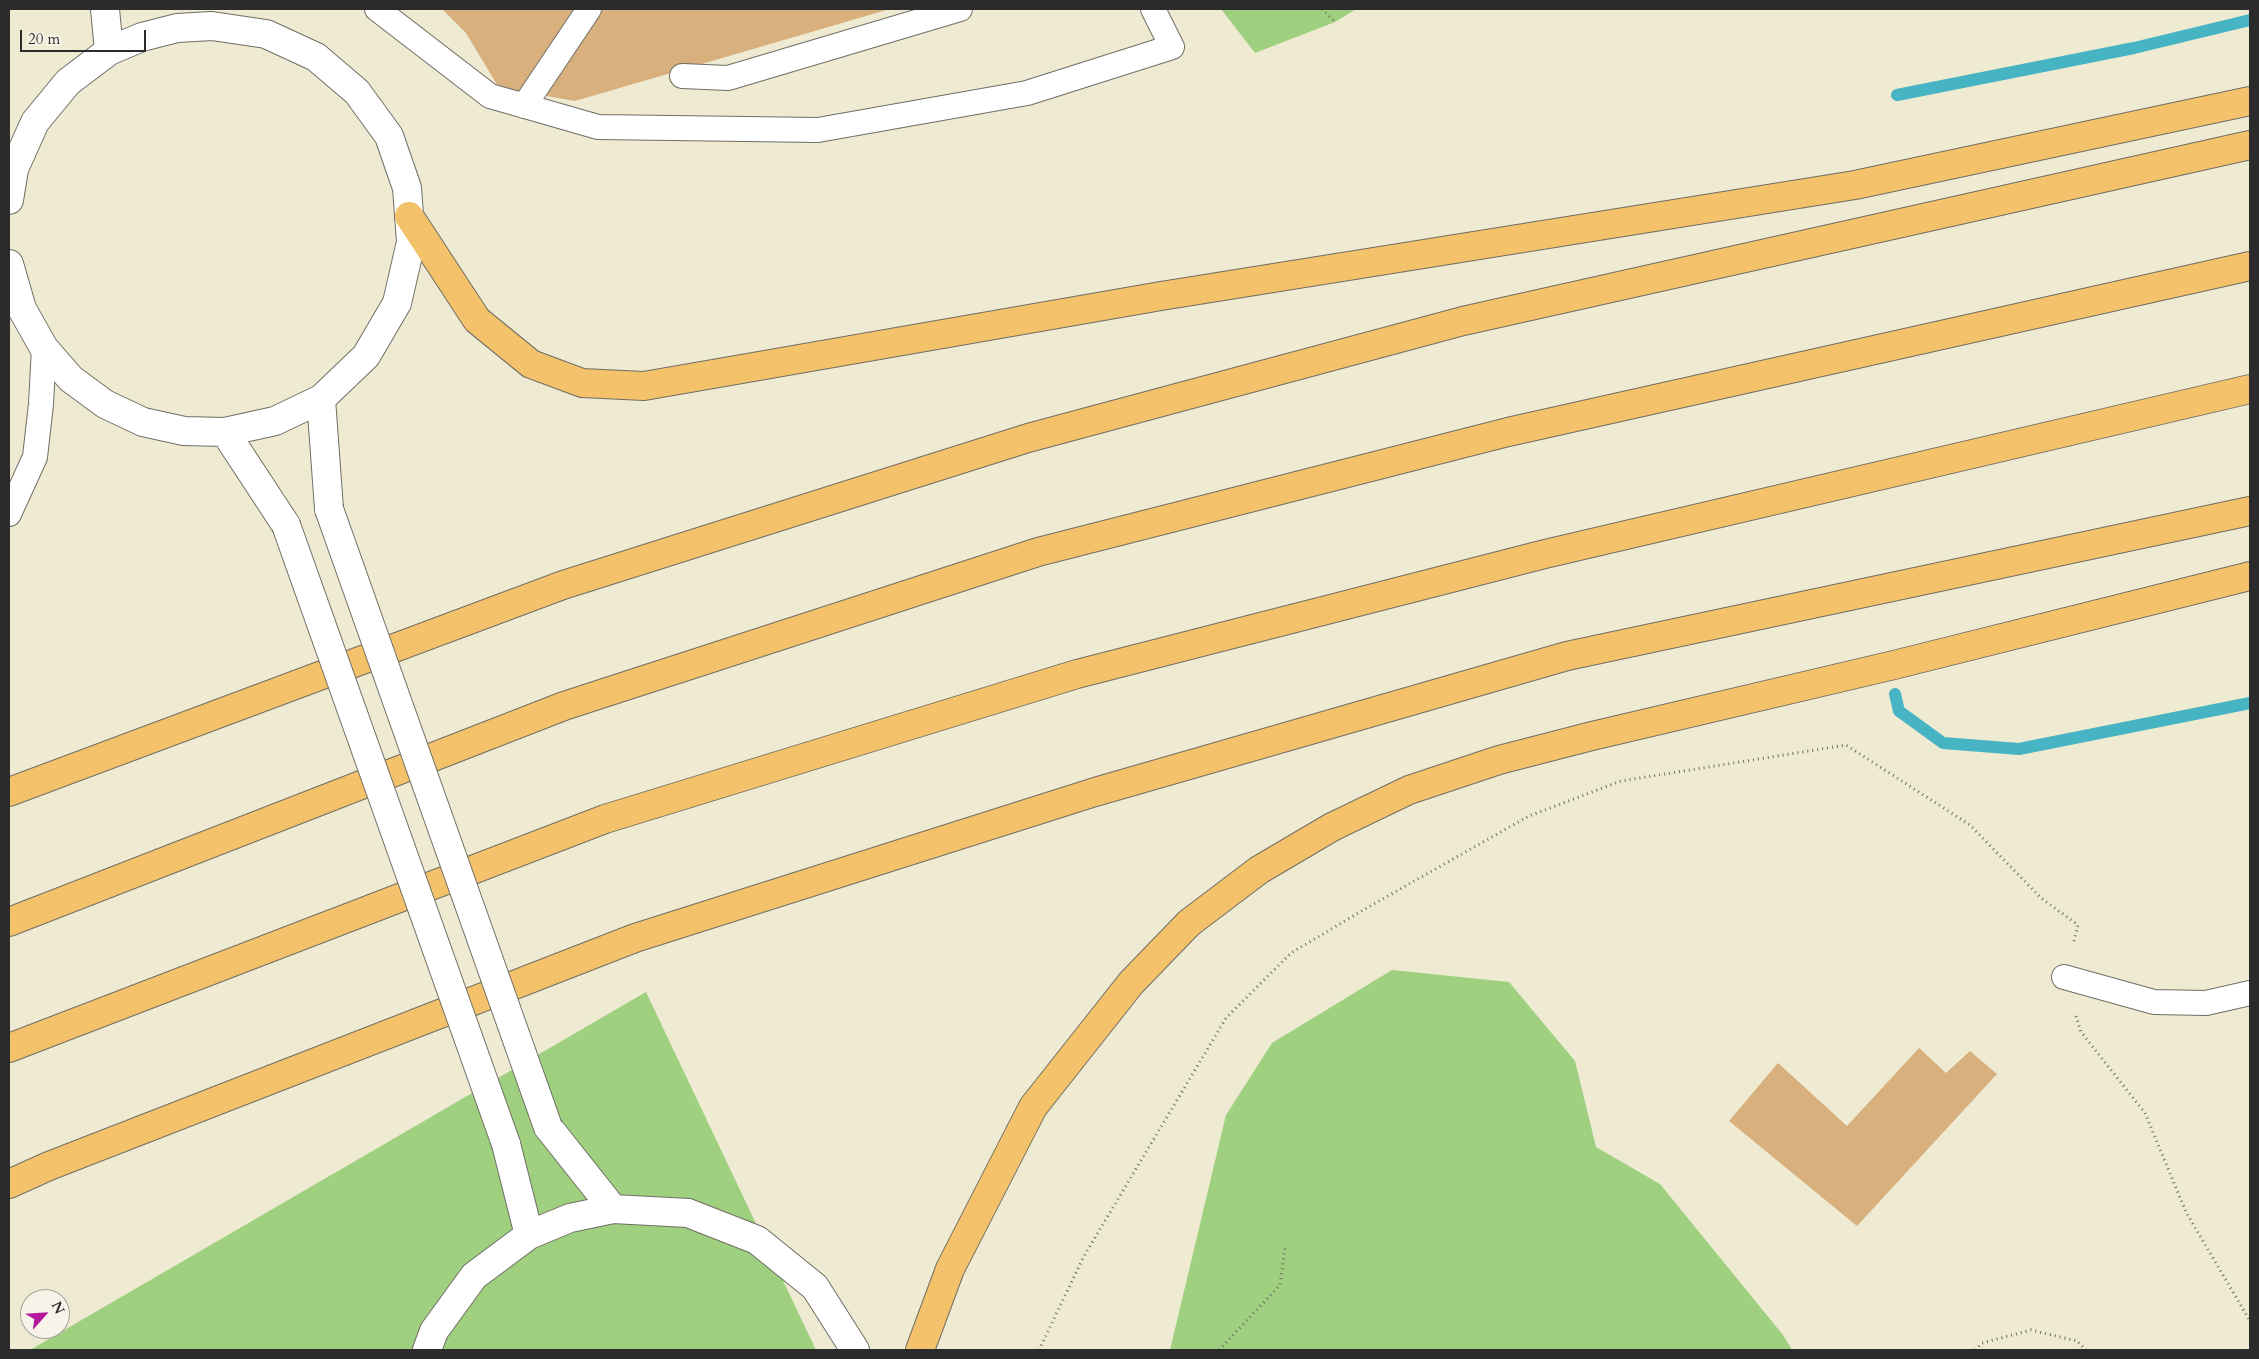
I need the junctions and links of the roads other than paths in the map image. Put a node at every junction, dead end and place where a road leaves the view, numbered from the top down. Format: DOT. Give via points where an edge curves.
graph roads {
  1 [pos="105,9"];
  2 [pos="377,9"];
  3 [pos="589,9"];
  4 [pos="960,9"];
  5 [pos="1153,9"];
  6 [pos="210,17"];
  7 [pos="110,51"];
  8 [pos="682,76"];
  9 [pos="2250,101"];
  10 [pos="524,106"];
  11 [pos="2250,144"];
  12 [pos="9,200"];
  13 [pos="409,216"];
  14 [pos="9,264"];
  15 [pos="2250,266"];
  16 [pos="44,348"];
  17 [pos="2250,389"];
  18 [pos="321,399"];
  19 [pos="225,432"];
  20 [pos="2250,511"];
  21 [pos="9,514"];
  22 [pos="2250,576"];
  23 [pos="9,792"];
  24 [pos="9,922"];
  25 [pos="2064,977"];
  26 [pos="2250,993"];
  27 [pos="9,1048"];
  28 [pos="9,1184"];
  29 [pos="613,1209"];
  30 [pos="528,1235"];
  31 [pos="427,1350"];
  32 [pos="855,1350"];
  33 [pos="920,1350"];
  1 -- 7 [label="street"];
  2 -- 10 [label="lane" via="490,96"];
  3 -- 10 [label="lane"];
  4 -- 8 [label="lane" via="728,78"];
  5 -- 10 [label="lane" via="1172,47 1027,93 818,130 598,127"];
  6 -- 7 [label="street" via="142,36"];
  6 -- 13 [label="street" via="266,34 316,57 357,92 388,136 407,188"];
  7 -- 12 [label="street" via="68,82 35,122 14,169"];
  9 -- 13 [label="highway" via="1855,185 1161,296 644,386 582,383 532,364 477,320"];
  11 -- 23 [label="highway" via="1463,321 1028,438 563,585"];
  13 -- 18 [label="street" via="411,242 398,303 366,356"];
  14 -- 16 [label="street" via="22,309"];
  15 -- 24 [label="highway" via="1508,432 1038,552 564,706"];
  16 -- 19 [label="street" via="72,379 105,404 143,422 184,431"];
  16 -- 21 [label="lane" via="35,457"];
  17 -- 27 [label="highway" via="1545,554 1077,674 605,820"];
  18 -- 19 [label="street" via="275,421"];
  18 -- 29 [label="street, bridge" via="329,509 548,1127"];
  19 -- 30 [label="street, bridge" via="286,525 506,1144"];
  20 -- 28 [label="highway" via="1567,656 1095,792 635,938"];
  22 -- 33 [label="highway" via="1499,760 1409,790 1332,827 1251,876 1189,924 1131,983 1034,1107 950,1269"];
  25 -- 26 [label="lane" via="2154,1002 2206,1003"];
  29 -- 30 [label="street" via="570,1218"];
  29 -- 32 [label="street" via="688,1213 758,1240 815,1288"];
  30 -- 31 [label="street" via="474,1276 434,1330"];
}
